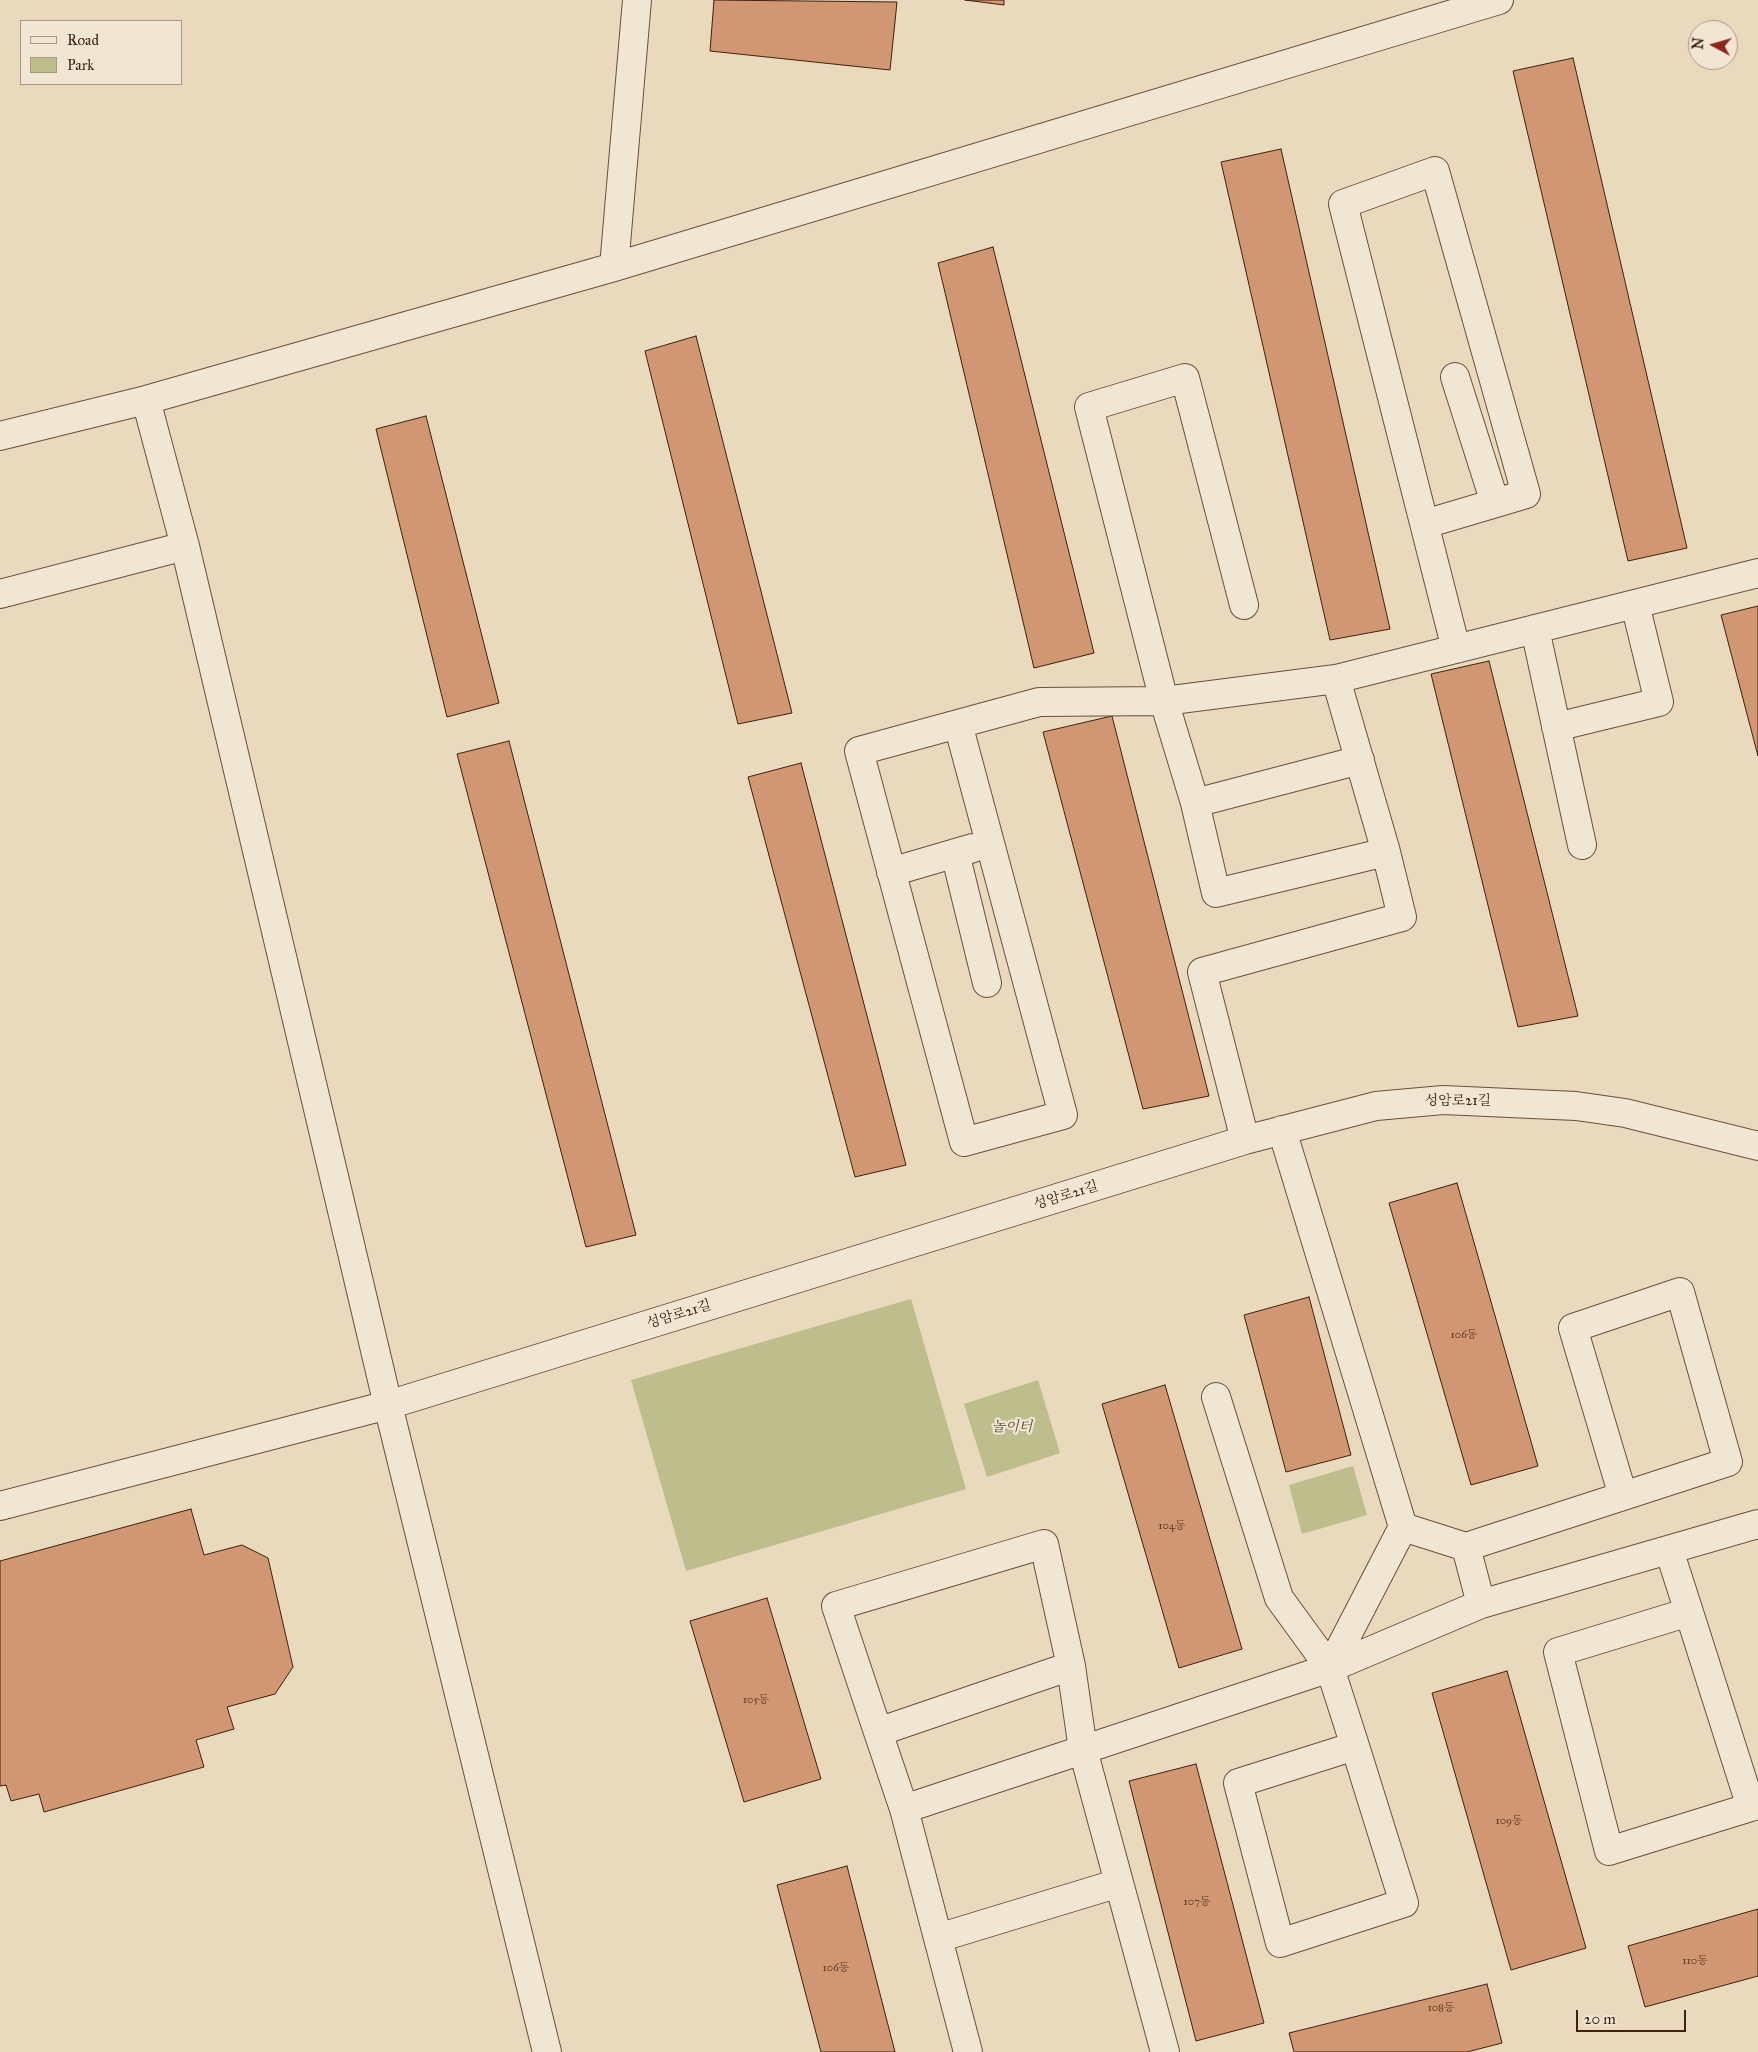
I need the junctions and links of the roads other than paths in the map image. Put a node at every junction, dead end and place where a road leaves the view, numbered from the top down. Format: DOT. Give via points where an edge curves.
graph roads {
  1 [pos="637,0"];
  2 [pos="1499,0"];
  3 [pos="614,267"];
  4 [pos="1455,377"];
  5 [pos="146,400"];
  6 [pos="0,436"];
  7 [pos="1495,503"];
  8 [pos="1425,524"];
  9 [pos="185,546"];
  10 [pos="1758,573"];
  11 [pos="0,594"];
  12 [pos="1635,604"];
  13 [pos="1244,605"];
  14 [pos="1535,629"];
  15 [pos="1456,649"];
  16 [pos="1336,679"];
  17 [pos="1164,700"];
  18 [pos="958,724"];
  19 [pos="1556,727"];
  20 [pos="1360,760"];
  21 [pos="1195,804"];
  22 [pos="990,843"];
  23 [pos="1582,845"];
  24 [pos="1386,852"];
  25 [pos="955,853"];
  26 [pos="891,872"];
  27 [pos="987,982"];
  28 [pos="1282,1130"];
  29 [pos="1245,1140"];
  30 [pos="1758,1146"];
  31 [pos="1216,1397"];
  32 [pos="388,1405"];
  33 [pos="1623,1496"];
  34 [pos="0,1506"];
  35 [pos="1758,1524"];
  36 [pos="1404,1527"];
  37 [pos="1466,1547"];
  38 [pos="1669,1550"];
  39 [pos="1482,1604"];
  40 [pos="1689,1612"];
  41 [pos="1071,1666"];
  42 [pos="1330,1668"];
  43 [pos="878,1732"];
  44 [pos="1355,1746"];
  45 [pos="1083,1750"];
  46 [pos="904,1809"];
  47 [pos="1119,1883"];
  48 [pos="938,1938"];
  49 [pos="547,2052"];
  50 [pos="968,2052"];
  51 [pos="1165,2052"];
  1 -- 3 [label="street"];
  2 -- 3 [label="street"];
  3 -- 5 [label="street"];
  4 -- 7 [label="street"];
  5 -- 6 [label="street"];
  5 -- 9 [label="street"];
  7 -- 8 [label="street"];
  7 -- 8 [label="street" via="1526,494 1434,171 1343,204"];
  8 -- 15 [label="street"];
  9 -- 11 [label="street"];
  9 -- 32 [label="street"];
  10 -- 12 [label="street"];
  12 -- 14 [label="street"];
  12 -- 19 [label="street" via="1659,702"];
  13 -- 17 [label="street" via="1185,378 1089,407"];
  14 -- 15 [label="street"];
  14 -- 19 [label="street"];
  15 -- 16 [label="street"];
  16 -- 17 [label="street"];
  16 -- 20 [label="street"];
  17 -- 18 [label="street" via="1038,702"];
  17 -- 21 [label="street"];
  18 -- 22 [label="street"];
  18 -- 26 [label="street" via="859,751"];
  19 -- 23 [label="street"];
  20 -- 21 [label="street"];
  20 -- 24 [label="street"];
  21 -- 24 [label="street" via="1216,893"];
  22 -- 25 [label="street"];
  22 -- 26 [label="street" via="1063,1115 964,1142"];
  24 -- 29 [label="street" via="1402,917 1202,972"];
  25 -- 26 [label="street"];
  25 -- 27 [label="street"];
  28 -- 29 [label="street, 성암로21길"];
  28 -- 30 [label="street, 성암로21길" via="1376,1106 1443,1100 1484,1101 1576,1106 1625,1113"];
  28 -- 36 [label="street"];
  29 -- 32 [label="street, 성암로21길"];
  31 -- 42 [label="street" via="1279,1598"];
  32 -- 34 [label="street, 성암로21길"];
  32 -- 49 [label="street"];
  33 -- 33 [label="street" via="1728,1462 1680,1292 1573,1328"];
  33 -- 37 [label="street"];
  35 -- 38 [label="street"];
  36 -- 37 [label="street"];
  36 -- 42 [label="street"];
  37 -- 39 [label="street"];
  38 -- 39 [label="street"];
  38 -- 40 [label="street"];
  39 -- 42 [label="street"];
  40 -- 40 [label="street" via="1750,1807 1609,1851 1558,1652"];
  41 -- 43 [label="street"];
  41 -- 43 [label="street" via="1044,1544 836,1606"];
  41 -- 45 [label="street"];
  42 -- 44 [label="street"];
  42 -- 45 [label="street"];
  43 -- 46 [label="street"];
  44 -- 44 [label="street" via="1404,1903 1280,1943 1238,1782"];
  45 -- 46 [label="street"];
  45 -- 47 [label="street"];
  46 -- 48 [label="street"];
  47 -- 48 [label="street"];
  47 -- 51 [label="street"];
  48 -- 50 [label="street"];
}
